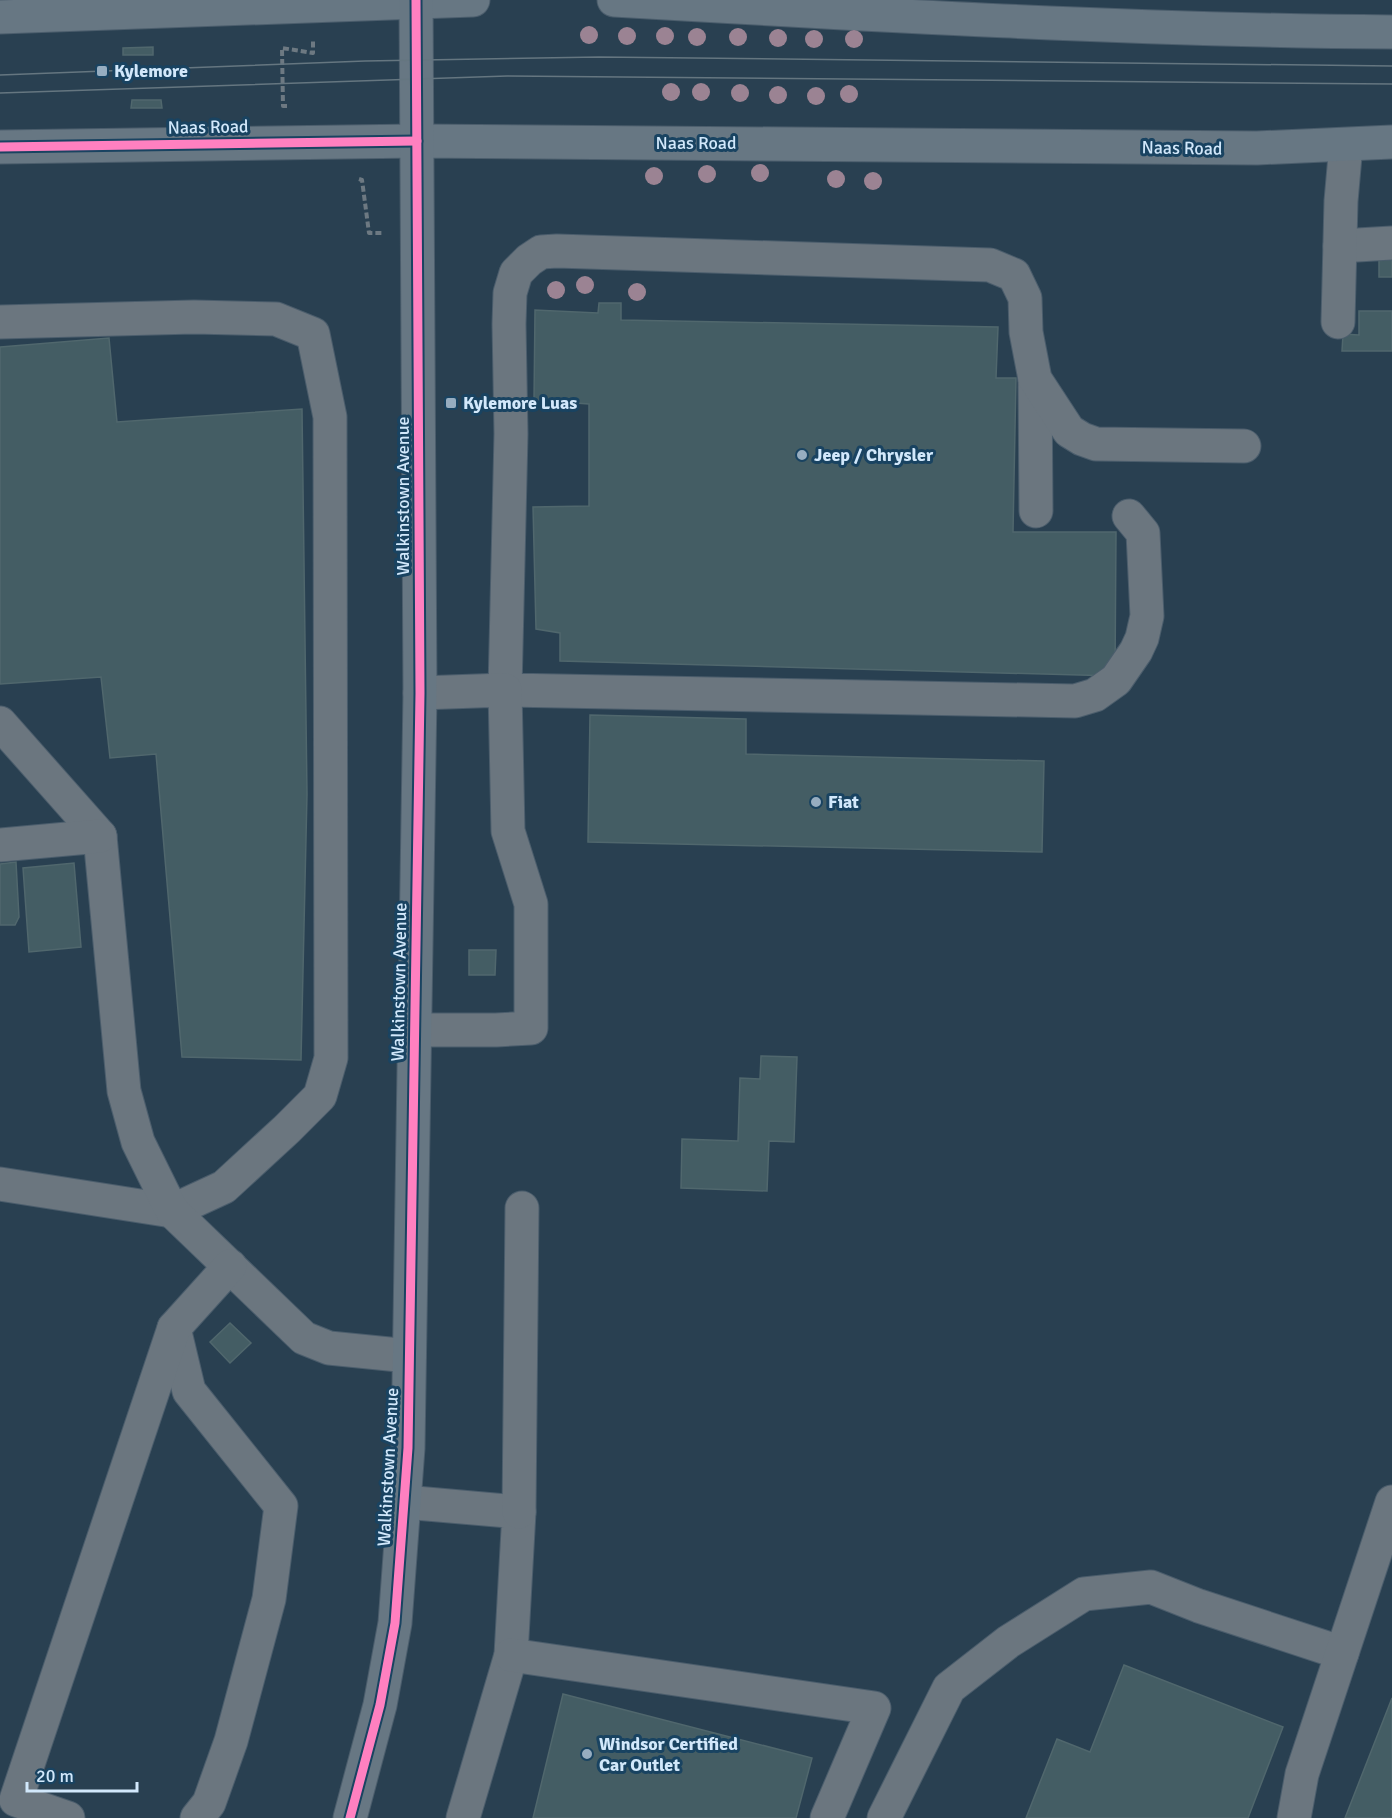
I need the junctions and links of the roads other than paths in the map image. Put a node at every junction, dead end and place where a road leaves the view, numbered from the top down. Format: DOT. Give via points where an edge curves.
graph roads {
  1 [pos="473,0"];
  2 [pos="614,0"];
  3 [pos="416,1"];
  4 [pos="0,16"];
  5 [pos="1392,32"];
  6 [pos="417,141"];
  7 [pos="1392,142"];
  8 [pos="1346,145"];
  9 [pos="0,147"];
  10 [pos="1392,243"];
  11 [pos="1340,246"];
  12 [pos="0,322"];
  13 [pos="1338,322"];
  14 [pos="1035,379"];
  15 [pos="1244,446"];
  16 [pos="1036,512"];
  17 [pos="1129,516"];
  18 [pos="505,690"];
  19 [pos="420,693"];
  20 [pos="0,723"];
  21 [pos="100,836"];
  22 [pos="0,845"];
  23 [pos="415,1030"];
  24 [pos="0,1184"];
  25 [pos="522,1208"];
  26 [pos="172,1211"];
  27 [pos="230,1266"];
  28 [pos="174,1328"];
  29 [pos="410,1356"];
  30 [pos="404,1502"];
  31 [pos="1392,1502"];
  32 [pos="519,1512"];
  33 [pos="1342,1653"];
  34 [pos="511,1655"];
  35 [pos="68,1818"];
  36 [pos="197,1818"];
  37 [pos="350,1818"];
  38 [pos="463,1818"];
  39 [pos="828,1818"];
  40 [pos="884,1818"];
  41 [pos="1294,1818"];
  1 -- 3 [label="main road"];
  2 -- 5 [label="main road" via="1242,30"];
  3 -- 4 [label="main road"];
  3 -- 6 [label="main road, Walkinstown Avenue"];
  6 -- 8 [label="main road, Naas Road" via="1257,148"];
  6 -- 9 [label="main road, Naas Road"];
  6 -- 19 [label="main road, Walkinstown Avenue"];
  7 -- 8 [label="main road, Naas Road"];
  8 -- 11 [label="lane"];
  10 -- 11 [label="lane"];
  11 -- 13 [label="lane"];
  12 -- 26 [label="lane" via="276,319 313,334 330,417 331,1058 320,1096 293,1123 224,1187"];
  14 -- 15 [label="lane" via="1069,431 1096,444"];
  14 -- 16 [label="lane"];
  14 -- 18 [label="lane" via="1026,332 1025,298 1014,275 990,265 541,252 516,273 510,293"];
  17 -- 18 [label="lane" via="1143,533 1148,616 1142,638 1116,680 1095,695 1075,701"];
  18 -- 19 [label="lane"];
  18 -- 23 [label="lane" via="508,831 531,904 531,1028"];
  19 -- 23 [label="main road, Walkinstown Avenue"];
  20 -- 21 [label="lane"];
  21 -- 22 [label="lane"];
  21 -- 26 [label="lane" via="124,1091 138,1142"];
  23 -- 29 [label="main road, Walkinstown Avenue"];
  24 -- 26 [label="lane"];
  25 -- 32 [label="lane"];
  26 -- 27 [label="lane"];
  27 -- 28 [label="lane"];
  27 -- 29 [label="lane" via="304,1338 329,1348"];
  28 -- 35 [label="lane" via="16,1800"];
  28 -- 36 [label="lane" via="189,1390 280,1506 269,1599 234,1730 209,1803"];
  29 -- 30 [label="main road, Walkinstown Avenue"];
  30 -- 32 [label="lane"];
  30 -- 37 [label="main road, Walkinstown Avenue" via="395,1623 380,1705"];
  31 -- 33 [label="lane"];
  32 -- 34 [label="lane"];
  33 -- 40 [label="lane" via="1151,1587 1084,1594 1008,1642 949,1688"];
  33 -- 41 [label="lane" via="1302,1774"];
  34 -- 38 [label="lane"];
  34 -- 39 [label="lane" via="874,1708"];
}
